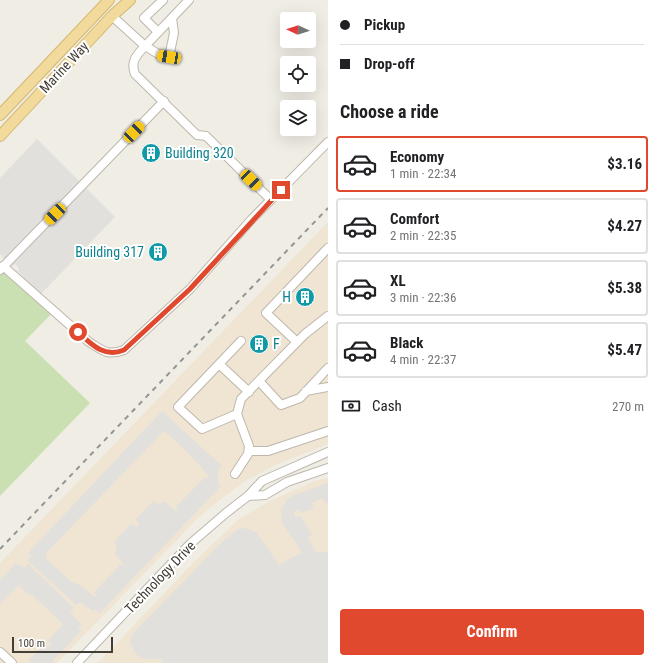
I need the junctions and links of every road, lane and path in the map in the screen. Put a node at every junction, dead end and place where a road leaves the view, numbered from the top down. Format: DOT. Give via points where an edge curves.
graph roads {
  1 [pos="109,0"];
  2 [pos="130,0"];
  3 [pos="163,0"];
  4 [pos="189,0"];
  5 [pos="112,16"];
  6 [pos="172,18"];
  7 [pos="158,32"];
  8 [pos="145,46"];
  9 [pos="164,101"];
  10 [pos="0,115"];
  11 [pos="0,136"];
  12 [pos="328,142"];
  13 [pos="271,200"];
  14 [pos="328,248"];
  15 [pos="321,255"];
  16 [pos="328,261"];
  17 [pos="2,268"];
  18 [pos="328,316"];
  19 [pos="241,341"];
  20 [pos="297,342"];
  21 [pos="218,364"];
  22 [pos="328,368"];
  23 [pos="259,381"];
  24 [pos="328,387"];
  25 [pos="306,391"];
  26 [pos="249,392"];
  27 [pos="237,414"];
  28 [pos="328,431"];
  29 [pos="249,451"];
  30 [pos="328,452"];
  31 [pos="328,468"];
  32 [pos="235,474"];
  33 [pos="248,496"];
  34 [pos="0,652"];
  35 [pos="12,663"];
  36 [pos="77,663"];
  1 -- 10 [label="main road, Marine Way"];
  2 -- 5 [label="main road, Marine Way"];
  3 -- 7 [label="street" via="144,18"];
  4 -- 6 [label="street"];
  5 -- 8 [label="street"];
  5 -- 11 [label="main road, Marine Way"];
  6 -- 7 [label="street"];
  6 -- 8 [label="street" via="174,33 169,57"];
  7 -- 8 [label="street"];
  8 -- 9 [label="street" via="134,58 132,66 135,74"];
  9 -- 13 [label="street" via="197,135 206,136"];
  9 -- 17 [label="street"];
  12 -- 13 [label="street"];
  13 -- 17 [label="street" via="190,289 124,350 115,354 105,352 89,342"];
  14 -- 15 [label="street"];
  15 -- 16 [label="street"];
  15 -- 20 [label="street" via="266,313"];
  18 -- 20 [label="street"];
  19 -- 21 [label="street"];
  20 -- 23 [label="street"];
  21 -- 26 [label="street"];
  21 -- 27 [label="street" via="178,406 202,429"];
  22 -- 25 [label="street"];
  23 -- 25 [label="street" via="281,405 300,398"];
  23 -- 26 [label="street"];
  24 -- 25 [label="street"];
  26 -- 27 [label="street" via="238,404"];
  27 -- 29 [label="street" via="247,438"];
  28 -- 29 [label="street" via="268,451"];
  29 -- 32 [label="street"];
  30 -- 33 [label="street, Technology Drive" via="262,481"];
  31 -- 33 [label="street, Technology Drive" via="287,482 265,494"];
  33 -- 36 [label="street, Technology Drive" via="190,544"];
  34 -- 35 [label="street"];
}
